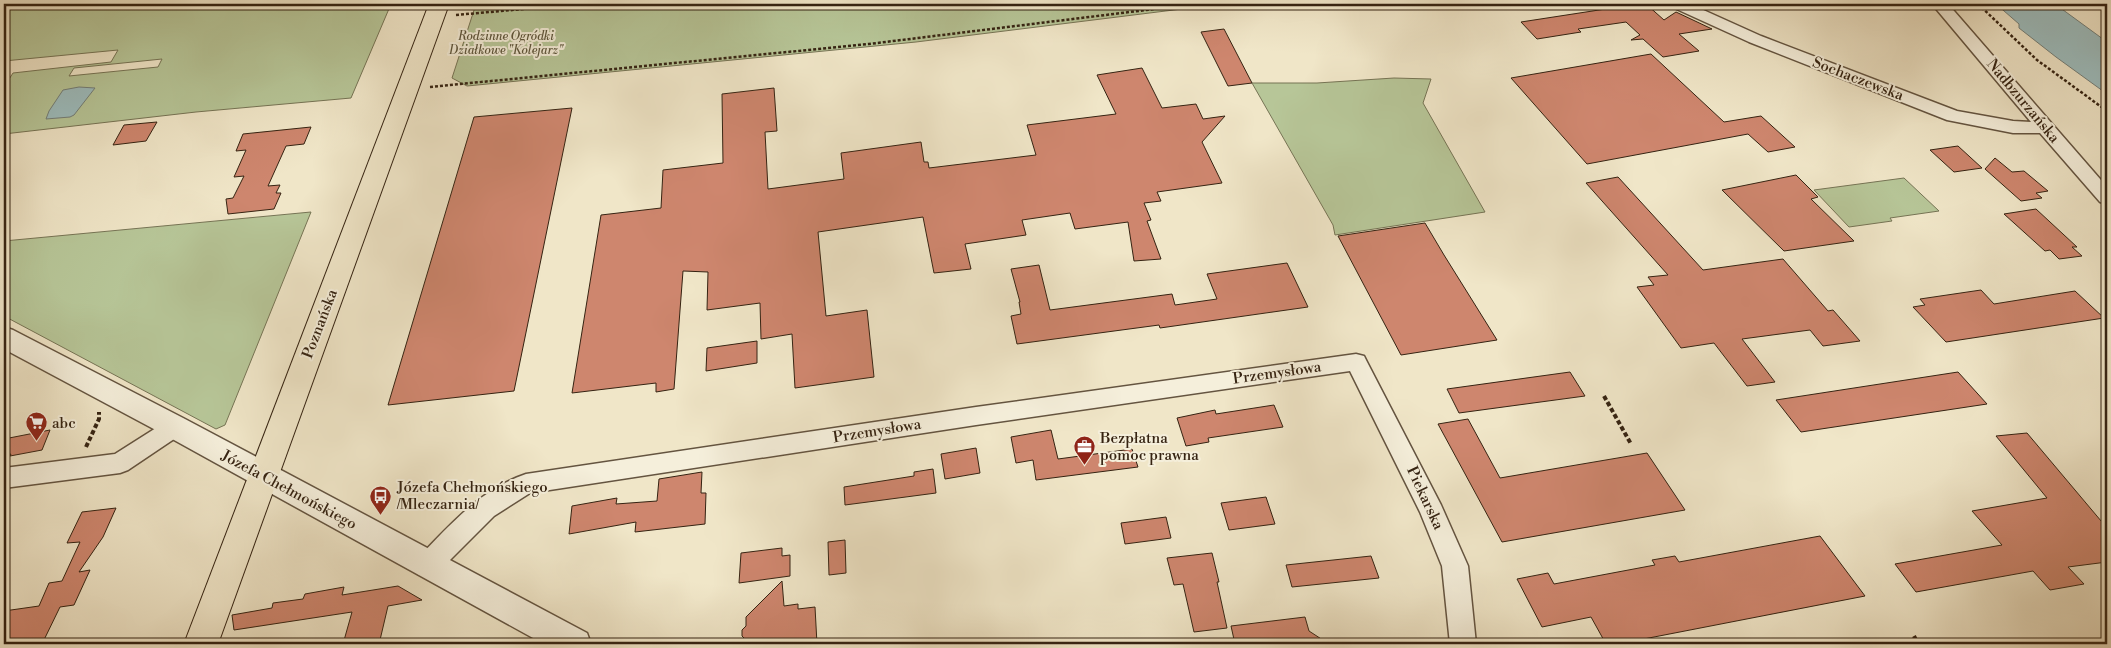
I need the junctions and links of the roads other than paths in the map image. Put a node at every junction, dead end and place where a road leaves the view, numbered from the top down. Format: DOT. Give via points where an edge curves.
graph roads {
  1 [pos="1678,4"];
  2 [pos="1940,4"];
  3 [pos="444,10"];
  4 [pos="2045,128"];
  5 [pos="2107,198"];
  6 [pos="4,337"];
  7 [pos="1356,362"];
  8 [pos="175,427"];
  9 [pos="263,475"];
  10 [pos="4,478"];
  11 [pos="427,566"];
  12 [pos="201,644"];
  13 [pos="574,644"];
  14 [pos="1463,644"];
  1 -- 4 [label="street, Sochaczewska" via="1755,39 1953,116 2014,127"];
  2 -- 4 [label="street, Nadbzurzańska"];
  3 -- 9 [label="main road, Poznańska"];
  4 -- 5 [label="street, Nadbzurzańska"];
  6 -- 8 [label="street, Józefa Chełmońskiego"];
  7 -- 11 [label="street, Przemysłowa" via="526,484 508,491 490,504"];
  7 -- 14 [label="street, Piekarska" via="1428,504 1455,566"];
  8 -- 9 [label="street, Józefa Chełmońskiego"];
  8 -- 10 [label="street" via="120,463"];
  9 -- 11 [label="street, Józefa Chełmońskiego"];
  9 -- 12 [label="main road, Poznańska"];
  11 -- 13 [label="street, Józefa Chełmońskiego"];
}
